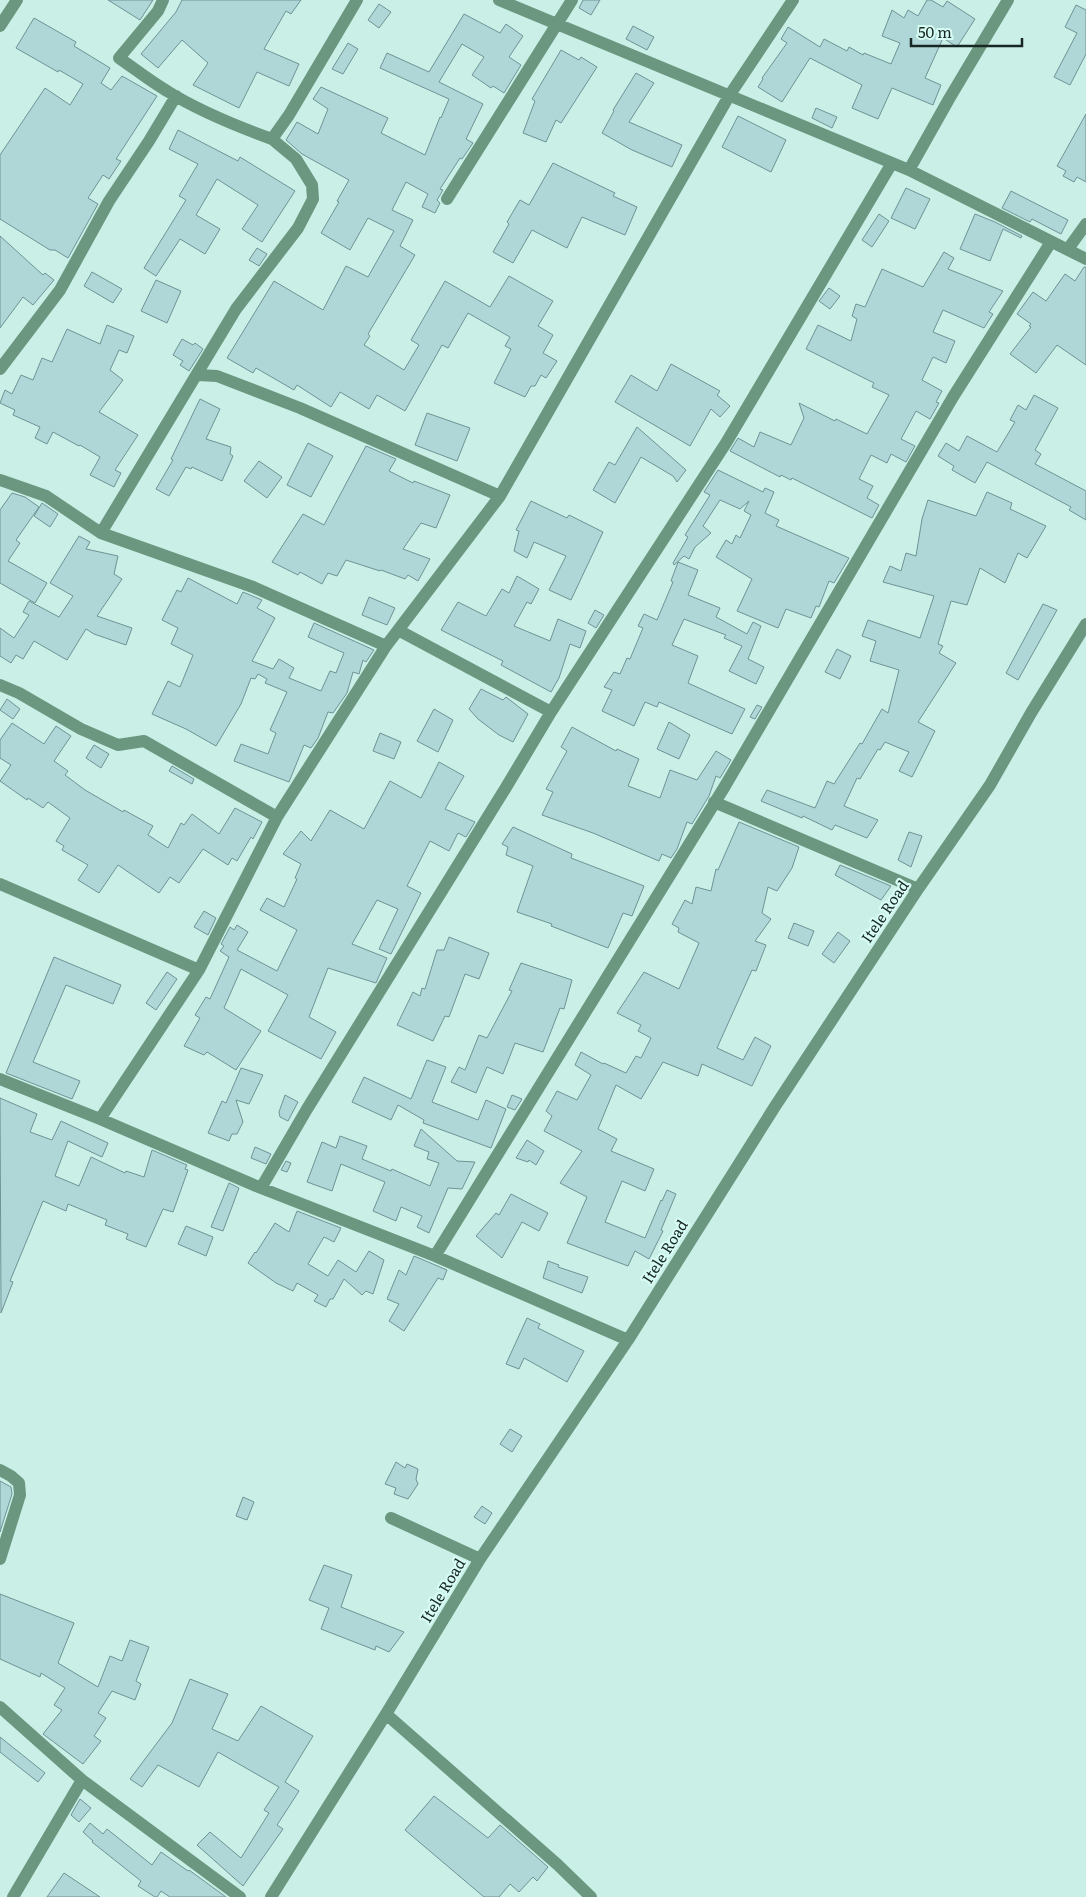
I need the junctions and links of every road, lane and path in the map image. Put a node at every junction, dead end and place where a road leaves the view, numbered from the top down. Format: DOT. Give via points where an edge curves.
graph roads {
  1 [pos="17,0"];
  2 [pos="163,0"];
  3 [pos="357,0"];
  4 [pos="499,0"];
  5 [pos="572,0"];
  6 [pos="793,0"];
  7 [pos="1008,0"];
  8 [pos="556,24"];
  9 [pos="0,26"];
  10 [pos="176,96"];
  11 [pos="729,96"];
  12 [pos="272,139"];
  13 [pos="892,163"];
  14 [pos="909,170"];
  15 [pos="447,199"];
  16 [pos="1086,224"];
  17 [pos="1051,242"];
  18 [pos="1068,248"];
  19 [pos="1086,259"];
  20 [pos="0,369"];
  21 [pos="198,375"];
  22 [pos="0,480"];
  23 [pos="500,496"];
  24 [pos="101,533"];
  25 [pos="1086,624"];
  26 [pos="398,630"];
  27 [pos="386,646"];
  28 [pos="0,685"];
  29 [pos="551,712"];
  30 [pos="714,802"];
  31 [pos="277,817"];
  32 [pos="0,884"];
  33 [pos="918,889"];
  34 [pos="199,970"];
  35 [pos="0,1078"];
  36 [pos="100,1119"];
  37 [pos="261,1188"];
  38 [pos="435,1256"];
  39 [pos="628,1340"];
  40 [pos="0,1470"];
  41 [pos="391,1518"];
  42 [pos="0,1559"];
  43 [pos="480,1559"];
  44 [pos="0,1707"];
  45 [pos="386,1714"];
  46 [pos="82,1780"];
  47 [pos="13,1897"];
  48 [pos="240,1897"];
  49 [pos="271,1897"];
  50 [pos="591,1897"];
  1 -- 9 [label="street"];
  2 -- 10 [label="street" via="158,11 119,58"];
  3 -- 12 [label="street"];
  4 -- 8 [label="street"];
  5 -- 8 [label="street"];
  6 -- 11 [label="street"];
  7 -- 14 [label="street"];
  8 -- 11 [label="street"];
  8 -- 15 [label="street"];
  10 -- 12 [label="street"];
  10 -- 20 [label="street" via="109,201 60,290"];
  11 -- 13 [label="street"];
  11 -- 23 [label="street"];
  12 -- 21 [label="street" via="296,159 312,185 313,199 298,228 236,309"];
  13 -- 14 [label="street"];
  13 -- 29 [label="street" via="726,443"];
  14 -- 17 [label="street"];
  16 -- 18 [label="street"];
  17 -- 18 [label="street"];
  17 -- 30 [label="street" via="953,397"];
  18 -- 19 [label="street"];
  21 -- 23 [label="street" via="218,376 300,408"];
  21 -- 24 [label="street"];
  22 -- 24 [label="street" via="46,496"];
  23 -- 26 [label="street"];
  24 -- 27 [label="street" via="254,587"];
  25 -- 33 [label="street, Itele Road" via="990,785"];
  26 -- 27 [label="street"];
  26 -- 29 [label="street"];
  27 -- 31 [label="street"];
  28 -- 31 [label="street" via="118,745 144,741"];
  29 -- 37 [label="street"];
  30 -- 33 [label="street"];
  30 -- 38 [label="street"];
  31 -- 34 [label="street"];
  32 -- 34 [label="street"];
  33 -- 39 [label="street, Itele Road" via="774,1108"];
  34 -- 36 [label="street"];
  35 -- 36 [label="street"];
  36 -- 37 [label="street"];
  37 -- 38 [label="street"];
  38 -- 39 [label="street"];
  39 -- 43 [label="street, Itele Road"];
  40 -- 42 [label="street" via="19,1483 20,1495"];
  41 -- 43 [label="street"];
  43 -- 45 [label="street, Itele Road"];
  44 -- 46 [label="street"];
  45 -- 49 [label="street, Itele Road"];
  45 -- 50 [label="street"];
  46 -- 47 [label="street"];
  46 -- 48 [label="street"];
}
